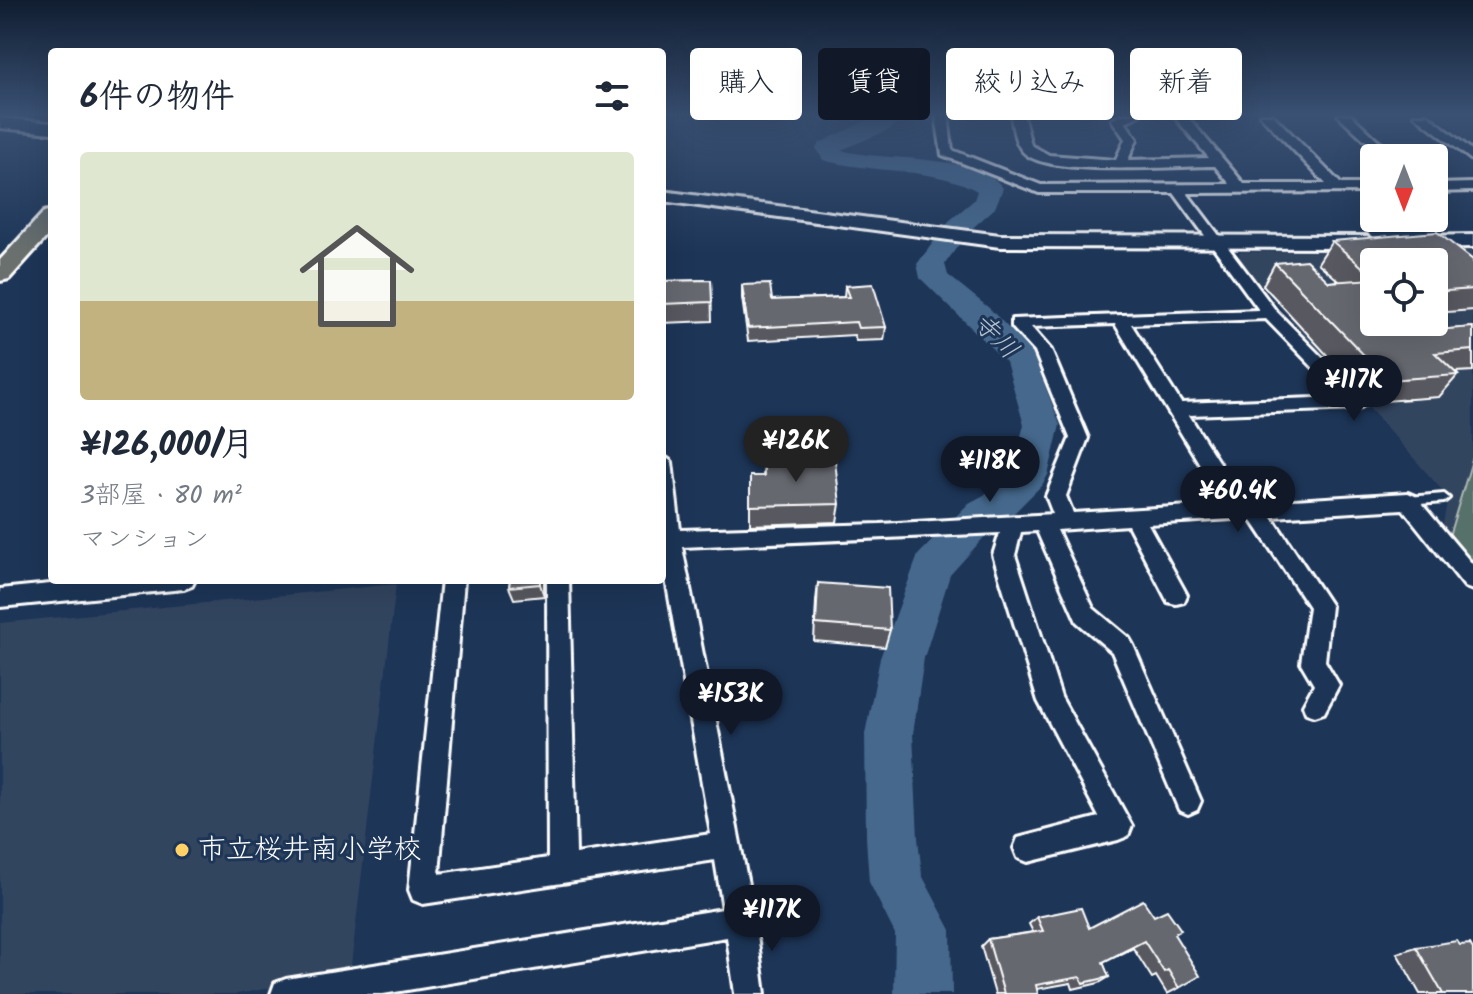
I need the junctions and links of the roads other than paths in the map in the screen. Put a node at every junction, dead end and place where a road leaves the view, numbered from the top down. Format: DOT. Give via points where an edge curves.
graph roads {
  1 [pos="973,161"];
  2 [pos="1092,161"];
  3 [pos="1311,161"];
  4 [pos="1121,162"];
  5 [pos="1218,162"];
  6 [pos="1473,187"];
  7 [pos="1337,188"];
  8 [pos="1360,188"];
  9 [pos="1448,188"];
  10 [pos="1178,189"];
  11 [pos="1241,189"];
  12 [pos="666,197"];
  13 [pos="48,221"];
  14 [pos="1473,241"];
  15 [pos="1221,244"];
  16 [pos="0,274"];
  17 [pos="1270,314"];
  18 [pos="1120,319"];
  19 [pos="1175,409"];
  20 [pos="666,479"];
  21 [pos="1444,498"];
  22 [pos="1408,501"];
  23 [pos="1248,511"];
  24 [pos="1134,518"];
  25 [pos="1055,523"];
  26 [pos="1013,525"];
  27 [pos="666,539"];
  28 [pos="1473,581"];
  29 [pos="143,584"];
  30 [pos="453,584"];
  31 [pos="558,584"];
  32 [pos="1176,595"];
  33 [pos="0,598"];
  34 [pos="1315,705"];
  35 [pos="1188,801"];
  36 [pos="726,845"];
  37 [pos="1028,848"];
  38 [pos="562,870"];
  39 [pos="740,920"];
  40 [pos="286,994"];
  41 [pos="750,994"];
  1 -- 10 [label="street" via="1039,189"];
  2 -- 4 [label="street"];
  3 -- 7 [label="street"];
  4 -- 5 [label="street"];
  5 -- 11 [label="street"];
  6 -- 9 [label="street"];
  7 -- 8 [label="street"];
  7 -- 11 [label="street"];
  10 -- 11 [label="street"];
  10 -- 15 [label="street"];
  12 -- 15 [label="street" via="1000,241"];
  13 -- 16 [label="main road"];
  14 -- 15 [label="street"];
  15 -- 17 [label="street"];
  17 -- 18 [label="street"];
  17 -- 19 [label="street" via="1358,403"];
  18 -- 19 [label="street"];
  18 -- 25 [label="street" via="1018,323 1043,350 1079,438 1056,496"];
  19 -- 23 [label="street"];
  20 -- 27 [label="street"];
  21 -- 22 [label="lane"];
  22 -- 23 [label="street"];
  22 -- 28 [label="street"];
  23 -- 24 [label="street"];
  23 -- 34 [label="street" via="1320,606 1313,663 1327,685"];
  24 -- 25 [label="street"];
  24 -- 32 [label="street"];
  25 -- 26 [label="street"];
  25 -- 35 [label="street" via="1085,615 1121,645"];
  26 -- 27 [label="street"];
  26 -- 37 [label="street" via="1004,555 1050,701 1118,826"];
  27 -- 36 [label="street"];
  29 -- 33 [label="street"];
  30 -- 38 [label="street" via="423,890"];
  31 -- 38 [label="street"];
  36 -- 38 [label="street"];
  36 -- 39 [label="street"];
  39 -- 40 [label="street"];
  39 -- 41 [label="street"];
}
